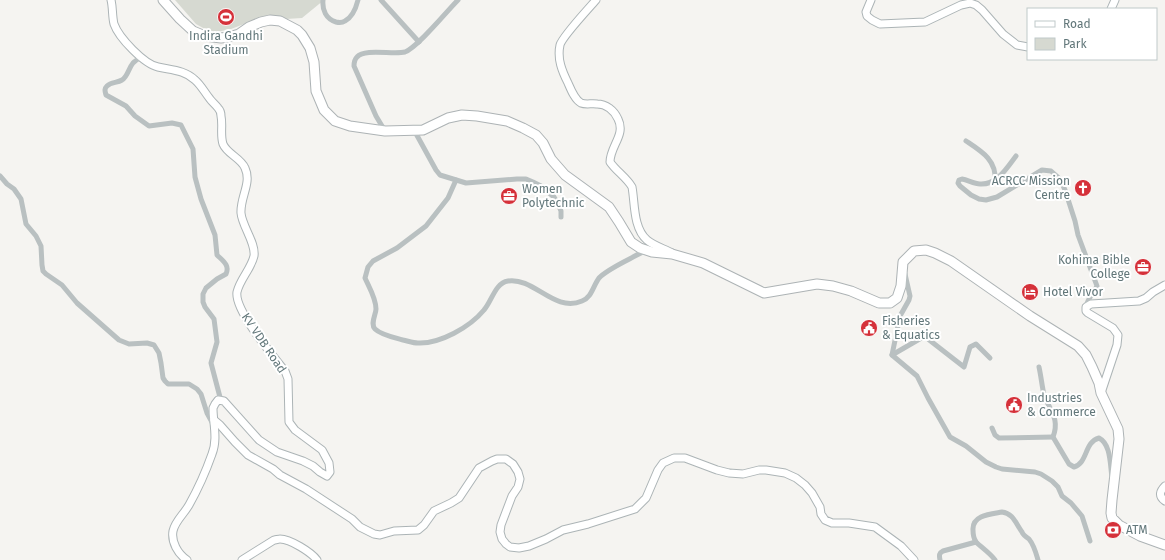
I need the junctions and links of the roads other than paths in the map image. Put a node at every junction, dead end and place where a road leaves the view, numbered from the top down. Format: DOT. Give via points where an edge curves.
graph roads {
  1 [pos="111,0"];
  2 [pos="163,0"];
  3 [pos="323,0"];
  4 [pos="358,0"];
  5 [pos="381,0"];
  6 [pos="458,0"];
  7 [pos="596,0"];
  8 [pos="871,0"];
  9 [pos="419,42"];
  10 [pos="1027,47"];
  11 [pos="141,57"];
  12 [pos="414,130"];
  13 [pos="385,131"];
  14 [pos="966,141"];
  15 [pos="1016,156"];
  16 [pos="0,176"];
  17 [pos="456,180"];
  18 [pos="995,181"];
  19 [pos="561,217"];
  20 [pos="646,250"];
  21 [pos="680,257"];
  22 [pos="902,262"];
  23 [pos="1165,285"];
  24 [pos="1086,307"];
  25 [pos="892,355"];
  26 [pos="990,358"];
  27 [pos="1039,367"];
  28 [pos="1101,393"];
  29 [pos="221,401"];
  30 [pos="214,420"];
  31 [pos="215,428"];
  32 [pos="992,428"];
  33 [pos="1053,437"];
  34 [pos="1165,486"];
  35 [pos="1114,492"];
  36 [pos="1165,501"];
  37 [pos="1090,541"];
  38 [pos="976,542"];
  39 [pos="1165,545"];
  40 [pos="185,559"];
  41 [pos="242,560"];
  42 [pos="317,560"];
  43 [pos="914,560"];
  44 [pos="940,560"];
  45 [pos="995,560"];
  46 [pos="1038,560"];
  1 -- 11 [label="street, KV VDB Road" via="117,31"];
  2 -- 13 [label="highway" via="193,31 205,36 229,37 270,20 280,21 296,30 310,48 314,62 316,91 324,110 335,121"];
  3 -- 4 [label="street" via="327,17 341,23 349,19"];
  5 -- 9 [label="street"];
  6 -- 9 [label="street"];
  7 -- 21 [label="street" via="560,44 561,68 577,100 582,104 604,105 615,113 620,130 611,152 610,162 632,187 640,231 647,240"];
  8 -- 10 [label="street" via="867,16 880,24 925,22 961,4 970,3 982,10 1003,34 1018,45"];
  9 -- 13 [label="street" via="404,52 366,53 356,57 354,66"];
  11 -- 29 [label="street" via="133,63 123,80 108,84 105,91 106,95 126,106 149,126 172,122 181,125 193,149 195,177 215,235 217,256 228,268 226,274 206,288 203,294 205,307 214,319 217,342 211,363"];
  11 -- 29 [label="street, KV VDB Road" via="154,66 175,70 195,80 219,109 222,117 223,144 240,160 248,176 241,213 254,255 237,292 238,303 252,328 285,371 288,379 289,422 295,430 322,450 330,472 327,476 304,461 277,452 259,440 227,404"];
  12 -- 13 [label="highway"];
  12 -- 17 [label="street" via="440,175"];
  12 -- 20 [label="highway" via="423,130 448,118 462,115 506,121 529,131 543,143 551,159 565,175 609,207 631,242"];
  14 -- 18 [label="street" via="994,166"];
  15 -- 18 [label="street"];
  16 -- 31 [label="street" via="21,199 26,224 41,246 43,271 62,285 77,303 118,340 129,344 154,345 159,353 165,381 168,384 189,384 197,389"];
  17 -- 19 [label="street" via="466,182 526,179 542,186 554,197"];
  17 -- 20 [label="street" via="448,198 426,226 397,248 373,261 368,267 365,278 375,300 376,309 373,325 380,332 419,343 436,341 468,325 487,306 501,284 508,281 524,283 549,297 567,303 583,301 590,296 605,272"];
  18 -- 24 [label="street" via="980,184 962,179 958,183 971,195 986,200 997,197 1042,170 1051,171 1060,179 1097,286"];
  20 -- 21 [label="highway"];
  21 -- 22 [label="highway" via="703,263 764,293 817,284 851,291 879,303 890,303 897,298"];
  22 -- 25 [label="street" via="910,296 900,316"];
  22 -- 28 [label="highway" via="914,251 926,250 951,261 1078,346 1092,367"];
  23 -- 24 [label="street" via="1139,301 1092,304"];
  24 -- 28 [label="street" via="1088,313 1113,328 1118,335"];
  25 -- 26 [label="street" via="923,336 964,367 970,347 976,344"];
  25 -- 37 [label="street" via="917,376 950,437 986,462 1002,469 1035,472 1052,481 1062,496 1082,516"];
  27 -- 33 [label="street" via="1044,393 1056,423"];
  28 -- 35 [label="highway" via="1118,429"];
  29 -- 30 [label="street" via="218,400 215,404"];
  30 -- 31 [label="street"];
  30 -- 43 [label="street" via="248,455 306,489 374,534 418,530 434,511 459,498 479,468 497,459 506,459 513,464 520,479 500,532 502,539 510,547 529,546 563,530 635,509 646,498 663,463 674,458 685,458 729,473 743,474 766,470 785,473 796,478 812,493 826,520 832,523 874,527 901,546"];
  31 -- 40 [label="street" via="215,442 209,462 188,507 173,529 175,546"];
  32 -- 33 [label="street" via="999,438"];
  33 -- 35 [label="street" via="1069,464 1074,467 1082,461 1094,439 1099,438 1105,442"];
  34 -- 36 [label="street" via="1160,495"];
  35 -- 39 [label="highway" via="1112,518 1119,525 1140,536"];
  38 -- 44 [label="street" via="940,552"];
  38 -- 45 [label="street"];
  38 -- 46 [label="street" via="974,522 984,516 1006,512 1032,544"];
  41 -- 42 [label="street" via="280,538 305,550"];
}
